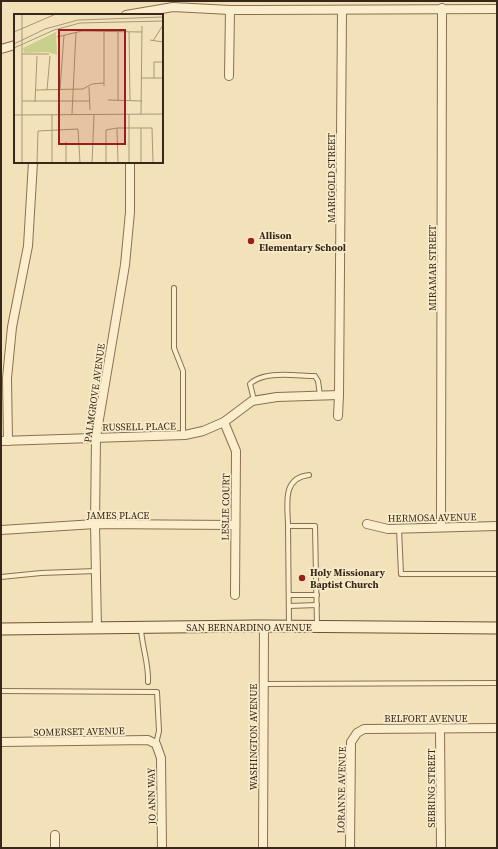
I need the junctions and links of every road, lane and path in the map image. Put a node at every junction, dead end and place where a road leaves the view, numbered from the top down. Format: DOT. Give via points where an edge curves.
graph roads {
  1 [pos="442,8"];
  2 [pos="497,9"];
  3 [pos="230,10"];
  4 [pos="342,11"];
  5 [pos="134,14"];
  6 [pos="14,45"];
  7 [pos="1,49"];
  8 [pos="229,76"];
  9 [pos="33,163"];
  10 [pos="130,163"];
  11 [pos="174,288"];
  12 [pos="339,395"];
  13 [pos="320,396"];
  14 [pos="254,400"];
  15 [pos="338,416"];
  16 [pos="224,422"];
  17 [pos="183,436"];
  18 [pos="96,437"];
  19 [pos="4,441"];
  20 [pos="308,475"];
  21 [pos="95,524"];
  22 [pos="367,524"];
  23 [pos="234,525"];
  24 [pos="288,526"];
  25 [pos="497,526"];
  26 [pos="441,527"];
  27 [pos="399,528"];
  28 [pos="1,530"];
  29 [pos="96,572"];
  30 [pos="497,574"];
  31 [pos="1,577"];
  32 [pos="235,595"];
  33 [pos="289,595"];
  34 [pos="317,595"];
  35 [pos="317,605"];
  36 [pos="289,606"];
  37 [pos="264,626"];
  38 [pos="289,626"];
  39 [pos="317,627"];
  40 [pos="1,628"];
  41 [pos="97,628"];
  42 [pos="141,628"];
  43 [pos="497,628"];
  44 [pos="148,682"];
  45 [pos="497,683"];
  46 [pos="264,684"];
  47 [pos="1,691"];
  48 [pos="440,728"];
  49 [pos="497,728"];
  50 [pos="357,733"];
  51 [pos="1,742"];
  52 [pos="156,744"];
  53 [pos="55,835"];
  54 [pos="55,848"];
  55 [pos="162,848"];
  56 [pos="263,848"];
  57 [pos="350,848"];
  58 [pos="441,848"];
  1 -- 2 [label="street"];
  1 -- 4 [label="street"];
  1 -- 26 [label="street, MIRAMAR STREET"];
  3 -- 4 [label="street"];
  3 -- 5 [label="street" via="173,7"];
  3 -- 8 [label="street"];
  4 -- 12 [label="street, MARIGOLD STREET"];
  6 -- 7 [label="street"];
  9 -- 19 [label="street" via="28,246 12,327"];
  10 -- 18 [label="street, PALMGROVE AVENUE" via="130,212 125,265"];
  11 -- 17 [label="lane" via="174,348 183,371"];
  12 -- 13 [label="street, RUSSELL PLACE"];
  12 -- 15 [label="street, MARIGOLD STREET"];
  13 -- 14 [label="street, RUSSELL PLACE" via="277,396"];
  13 -- 14 [label="lane" via="315,376 268,376 256,378 250,384"];
  14 -- 16 [label="street, RUSSELL PLACE"];
  16 -- 17 [label="street, RUSSELL PLACE"];
  16 -- 23 [label="street, LESLIE COURT" via="236,451"];
  17 -- 18 [label="street, RUSSELL PLACE"];
  18 -- 19 [label="street, RUSSELL PLACE"];
  18 -- 21 [label="street, PALMGROVE AVENUE"];
  20 -- 24 [label="lane" via="297,478 290,486"];
  21 -- 23 [label="street, JAMES PLACE"];
  21 -- 28 [label="street, JAMES PLACE"];
  21 -- 29 [label="street, PALMGROVE AVENUE"];
  22 -- 27 [label="street, HERMOSA AVENUE" via="388,529"];
  23 -- 32 [label="street, LESLIE COURT"];
  24 -- 33 [label="lane"];
  24 -- 34 [label="lane" via="314,526"];
  25 -- 26 [label="street, HERMOSA AVENUE"];
  26 -- 27 [label="street, HERMOSA AVENUE"];
  27 -- 30 [label="lane" via="401,574"];
  29 -- 31 [label="lane"];
  29 -- 41 [label="street, PALMGROVE AVENUE"];
  33 -- 34 [label="lane"];
  33 -- 36 [label="lane"];
  34 -- 35 [label="lane"];
  35 -- 36 [label="lane"];
  35 -- 39 [label="lane"];
  36 -- 38 [label="lane"];
  37 -- 38 [label="main road, SAN BERNARDINO AVENUE"];
  37 -- 42 [label="main road, SAN BERNARDINO AVENUE"];
  37 -- 46 [label="street, WASHINGTON AVENUE"];
  38 -- 39 [label="main road, SAN BERNARDINO AVENUE"];
  39 -- 43 [label="main road, SAN BERNARDINO AVENUE"];
  40 -- 41 [label="main road, SAN BERNARDINO AVENUE"];
  41 -- 42 [label="main road, SAN BERNARDINO AVENUE"];
  42 -- 44 [label="lane" via="148,665"];
  45 -- 46 [label="lane"];
  46 -- 56 [label="street, WASHINGTON AVENUE"];
  47 -- 52 [label="lane" via="157,692 159,731"];
  48 -- 49 [label="street, BELFORT AVENUE"];
  48 -- 50 [label="street, BELFORT AVENUE" via="364,729"];
  48 -- 58 [label="street, SEBRING STREET"];
  50 -- 57 [label="street, LORANNE AVENUE" via="351,742"];
  51 -- 52 [label="street, SOMERSET AVENUE" via="148,740"];
  52 -- 55 [label="street, JO ANN WAY" via="161,758"];
  53 -- 54 [label="street"];
}
